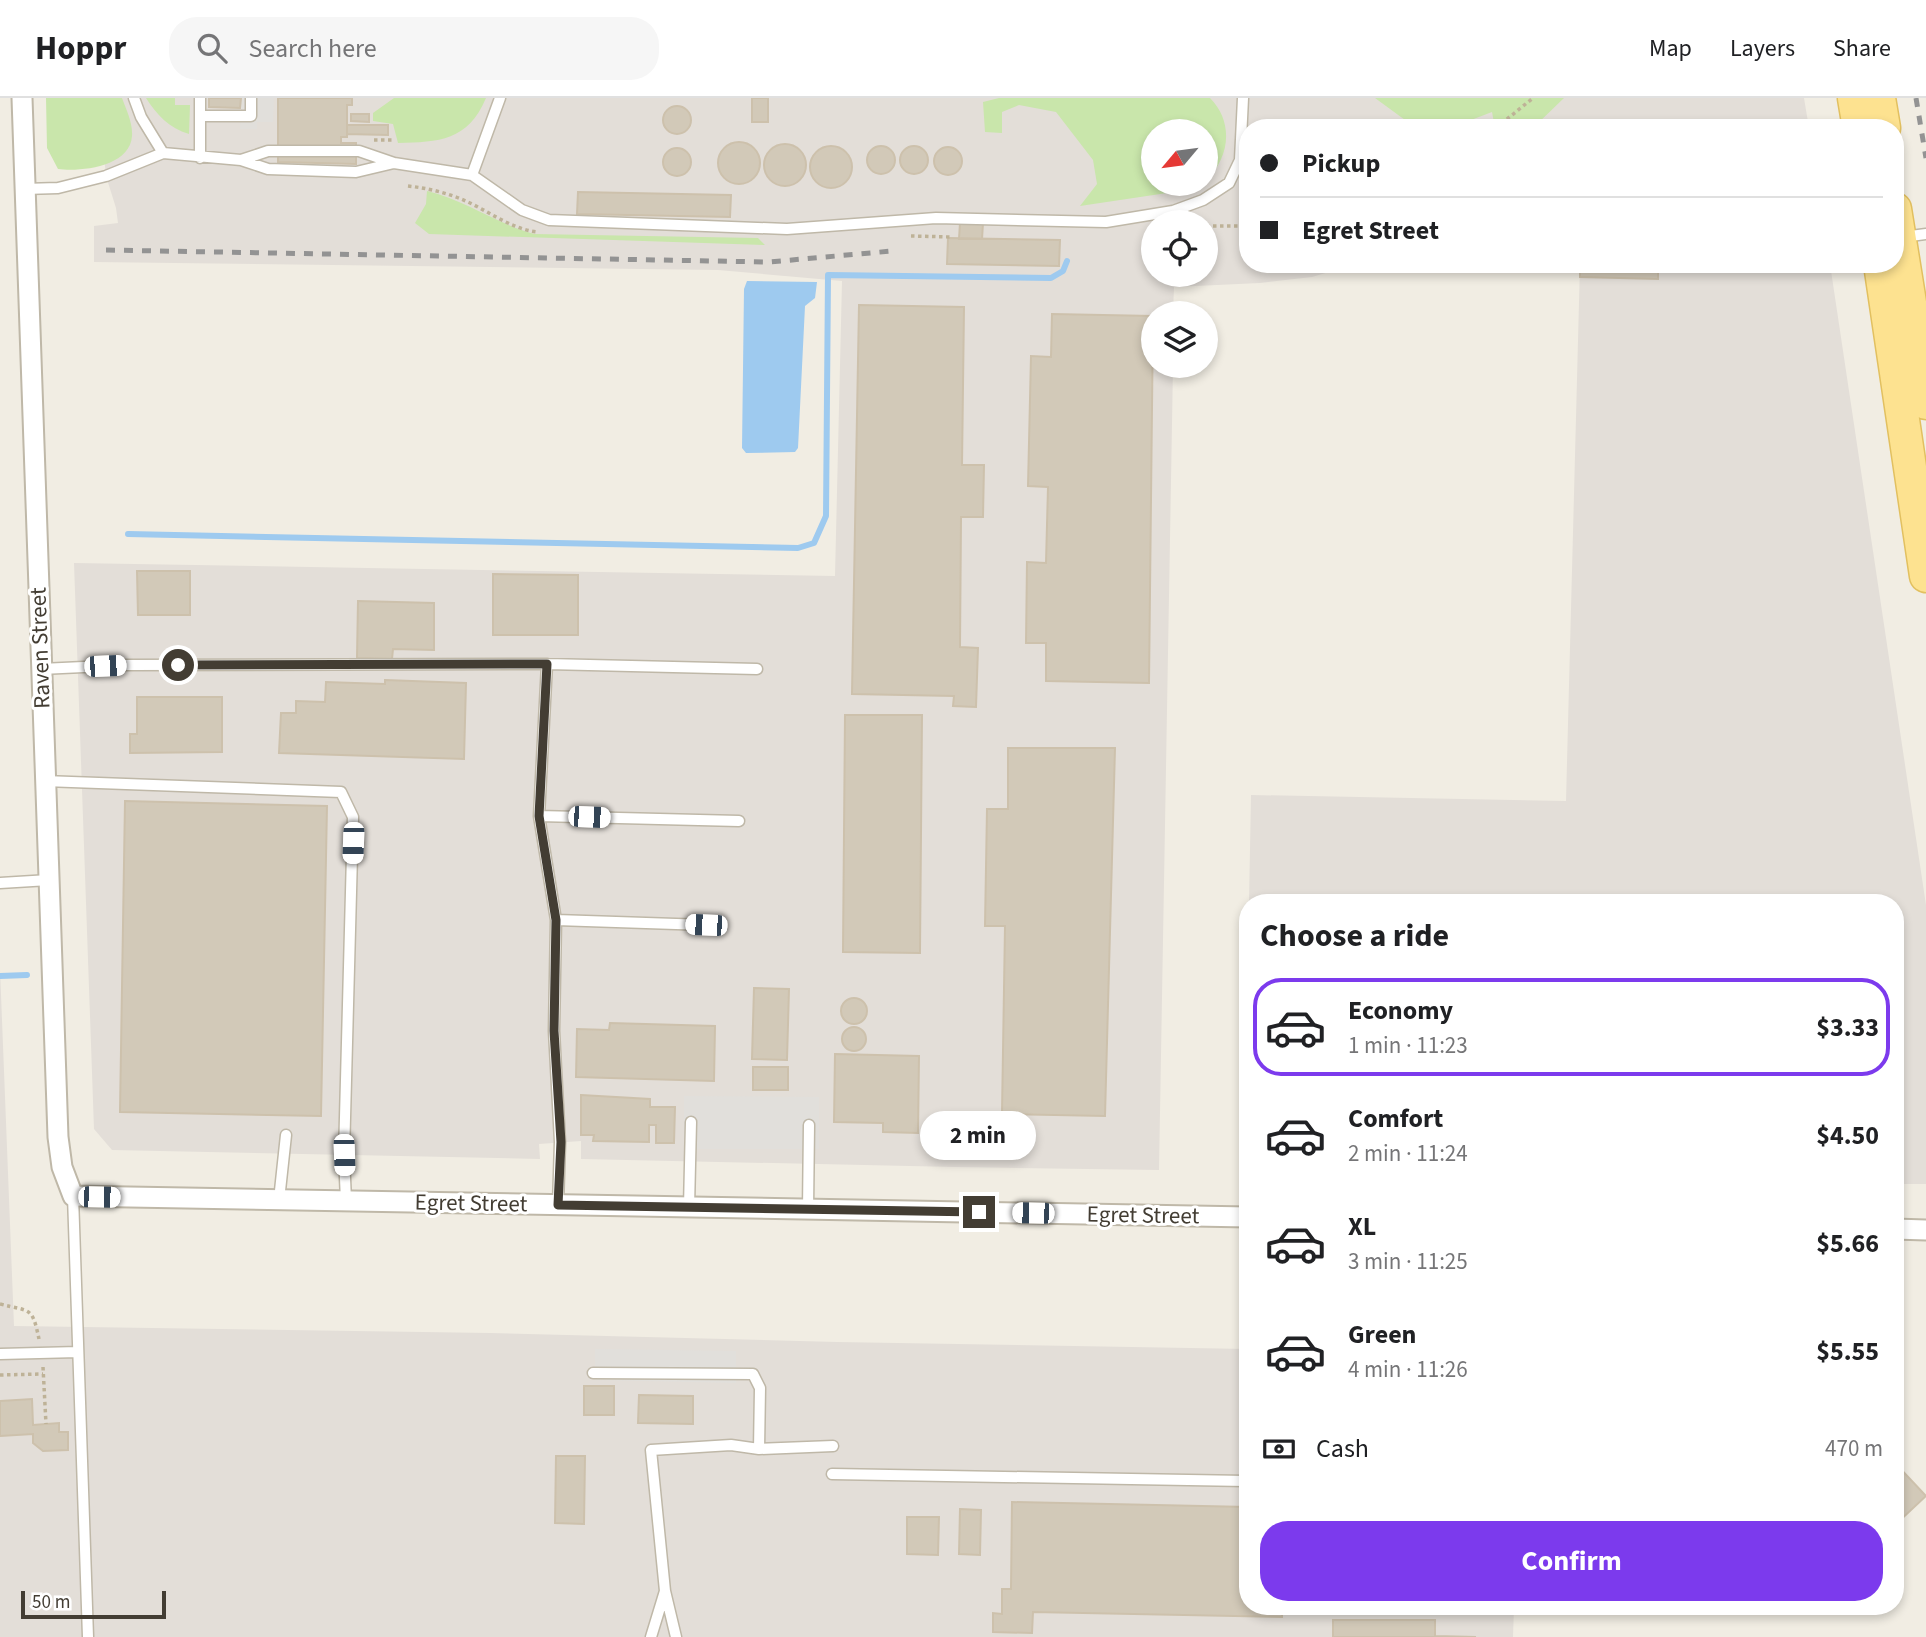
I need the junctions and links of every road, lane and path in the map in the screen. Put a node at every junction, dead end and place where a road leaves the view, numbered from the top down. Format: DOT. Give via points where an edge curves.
graph roads {
  1 [pos="22,98"];
  2 [pos="134,98"];
  3 [pos="200,98"];
  4 [pos="251,98"];
  5 [pos="500,98"];
  6 [pos="1243,98"];
  7 [pos="1533,98"];
  8 [pos="1854,98"];
  9 [pos="1880,98"];
  10 [pos="200,116"];
  11 [pos="1242,119"];
  12 [pos="1507,119"];
  13 [pos="1858,119"];
  14 [pos="1883,119"];
  15 [pos="163,153"];
  16 [pos="200,158"];
  17 [pos="241,160"];
  18 [pos="1239,162"];
  19 [pos="394,163"];
  20 [pos="472,176"];
  21 [pos="24,189"];
  22 [pos="1218,226"];
  23 [pos="1239,226"];
  24 [pos="1907,227"];
  25 [pos="1881,273"];
  26 [pos="1926,403"];
  27 [pos="1926,576"];
  28 [pos="547,664"];
  29 [pos="41,669"];
  30 [pos="757,669"];
  31 [pos="44,781"];
  32 [pos="539,816"];
  33 [pos="738,821"];
  34 [pos="48,880"];
  35 [pos="0,883"];
  36 [pos="556,920"];
  37 [pos="706,925"];
  38 [pos="691,1122"];
  39 [pos="809,1125"];
  40 [pos="286,1135"];
  41 [pos="73,1196"];
  42 [pos="279,1200"];
  43 [pos="346,1201"];
  44 [pos="558,1205"];
  45 [pos="689,1207"];
  46 [pos="807,1209"];
  47 [pos="1239,1217"];
  48 [pos="1904,1229"];
  49 [pos="1926,1230"];
  50 [pos="78,1352"];
  51 [pos="0,1354"];
  52 [pos="593,1373"];
  53 [pos="43,1374"];
  54 [pos="0,1375"];
  55 [pos="833,1446"];
  56 [pos="759,1449"];
  57 [pos="832,1474"];
  58 [pos="1239,1481"];
  59 [pos="665,1591"];
  60 [pos="88,1637"];
  61 [pos="651,1637"];
  62 [pos="676,1637"];
  1 -- 21 [label="street, Raven Street"];
  2 -- 15 [label="lane"];
  3 -- 10 [label="lane"];
  4 -- 10 [label="lane" via="251,116"];
  5 -- 20 [label="lane"];
  6 -- 11 [label="lane"];
  7 -- 12 [label="path"];
  8 -- 13 [label="main road"];
  9 -- 14 [label="main road"];
  10 -- 16 [label="lane"];
  15 -- 16 [label="lane"];
  15 -- 21 [label="lane" via="106,176 58,188"];
  16 -- 17 [label="lane"];
  17 -- 19 [label="lane" via="268,169 356,172"];
  17 -- 19 [label="lane" via="268,152 359,151"];
  18 -- 20 [label="lane" via="1229,183 1203,200 1174,211 1106,222 936,218 788,229 549,220 522,210"];
  19 -- 20 [label="lane"];
  21 -- 29 [label="street, Raven Street"];
  22 -- 23 [label="path"];
  24 -- 26 [label="main road"];
  25 -- 27 [label="main road"];
  28 -- 29 [label="lane"];
  28 -- 30 [label="lane"];
  28 -- 32 [label="lane"];
  29 -- 31 [label="street, Raven Street"];
  31 -- 34 [label="street, Raven Street"];
  31 -- 43 [label="lane" via="341,792 354,817"];
  32 -- 33 [label="lane"];
  32 -- 36 [label="lane"];
  34 -- 35 [label="lane"];
  34 -- 41 [label="street, Raven Street" via="58,1137 62,1167"];
  36 -- 37 [label="lane"];
  36 -- 44 [label="lane"];
  38 -- 45 [label="lane"];
  39 -- 46 [label="lane"];
  40 -- 42 [label="lane"];
  41 -- 42 [label="street, Egret Street"];
  41 -- 50 [label="lane"];
  42 -- 43 [label="street, Egret Street"];
  43 -- 44 [label="street, Egret Street"];
  44 -- 45 [label="street, Egret Street"];
  45 -- 46 [label="street, Egret Street"];
  46 -- 47 [label="street, Egret Street"];
  48 -- 49 [label="street"];
  50 -- 51 [label="lane"];
  50 -- 60 [label="lane"];
  52 -- 56 [label="lane" via="753,1374 760,1388"];
  53 -- 54 [label="path"];
  55 -- 56 [label="lane"];
  56 -- 59 [label="lane" via="731,1445 651,1450"];
  57 -- 58 [label="lane"];
  59 -- 61 [label="lane"];
  59 -- 62 [label="lane"];
}
